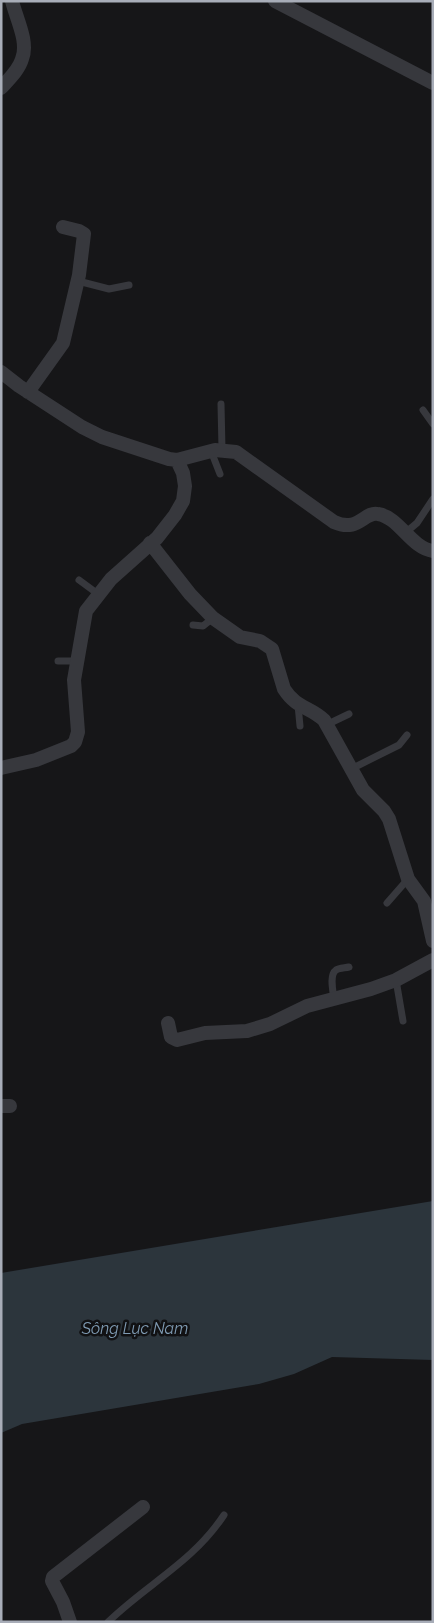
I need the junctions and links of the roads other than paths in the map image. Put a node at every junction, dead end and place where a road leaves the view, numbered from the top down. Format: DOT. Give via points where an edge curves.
graph roads {
  1 [pos="12,1"];
  2 [pos="275,1"];
  3 [pos="433,83"];
  4 [pos="1,88"];
  5 [pos="62,227"];
  6 [pos="78,281"];
  7 [pos="129,285"];
  8 [pos="1,372"];
  9 [pos="28,392"];
  10 [pos="222,404"];
  11 [pos="423,410"];
  12 [pos="433,424"];
  13 [pos="216,450"];
  14 [pos="177,460"];
  15 [pos="220,474"];
  16 [pos="433,499"];
  17 [pos="405,533"];
  18 [pos="150,543"];
  19 [pos="433,551"];
  20 [pos="79,580"];
  21 [pos="98,594"];
  22 [pos="213,618"];
  23 [pos="193,625"];
  24 [pos="78,660"];
  25 [pos="58,661"];
  26 [pos="298,704"];
  27 [pos="349,714"];
  28 [pos="326,725"];
  29 [pos="300,726"];
  30 [pos="407,735"];
  31 [pos="1,768"];
  32 [pos="351,769"];
  33 [pos="408,879"];
  34 [pos="387,903"];
  35 [pos="433,941"];
  36 [pos="433,960"];
  37 [pos="349,967"];
  38 [pos="396,980"];
  39 [pos="334,999"];
  40 [pos="403,1021"];
  41 [pos="168,1023"];
  42 [pos="143,1507"];
  43 [pos="224,1515"];
  44 [pos="70,1622"];
  45 [pos="108,1622"];
  1 -- 4 [label="street" via="24,51 18,67"];
  2 -- 3 [label="street"];
  5 -- 6 [label="street" via="84,234"];
  6 -- 7 [label="lane" via="109,289"];
  6 -- 9 [label="street" via="63,343"];
  8 -- 9 [label="street"];
  9 -- 14 [label="street" via="102,437"];
  10 -- 13 [label="lane"];
  11 -- 12 [label="lane"];
  13 -- 14 [label="street"];
  13 -- 15 [label="lane"];
  13 -- 17 [label="street" via="236,452 301,500 344,526 379,514"];
  14 -- 18 [label="street" via="186,486 182,500 164,530"];
  16 -- 17 [label="lane" via="417,523"];
  17 -- 19 [label="street" via="423,549"];
  18 -- 21 [label="street"];
  18 -- 22 [label="street"];
  20 -- 21 [label="lane"];
  21 -- 24 [label="street" via="86,610"];
  22 -- 23 [label="lane" via="203,626"];
  22 -- 26 [label="street" via="240,637 260,641 272,649 284,689"];
  24 -- 25 [label="lane"];
  24 -- 31 [label="street" via="73,686 78,732 75,742 36,760"];
  26 -- 28 [label="street" via="318,715"];
  26 -- 29 [label="lane"];
  27 -- 28 [label="lane"];
  28 -- 32 [label="street"];
  30 -- 32 [label="lane" via="400,745"];
  32 -- 33 [label="street" via="363,790 389,819"];
  33 -- 34 [label="lane"];
  33 -- 35 [label="street" via="424,902"];
  36 -- 38 [label="street"];
  37 -- 39 [label="lane" via="334,973"];
  38 -- 39 [label="street"];
  38 -- 40 [label="lane"];
  39 -- 41 [label="street" via="247,1030 205,1033 177,1040 171,1037"];
  42 -- 44 [label="street" via="52,1577"];
  43 -- 45 [label="lane" via="177,1567"];
}
